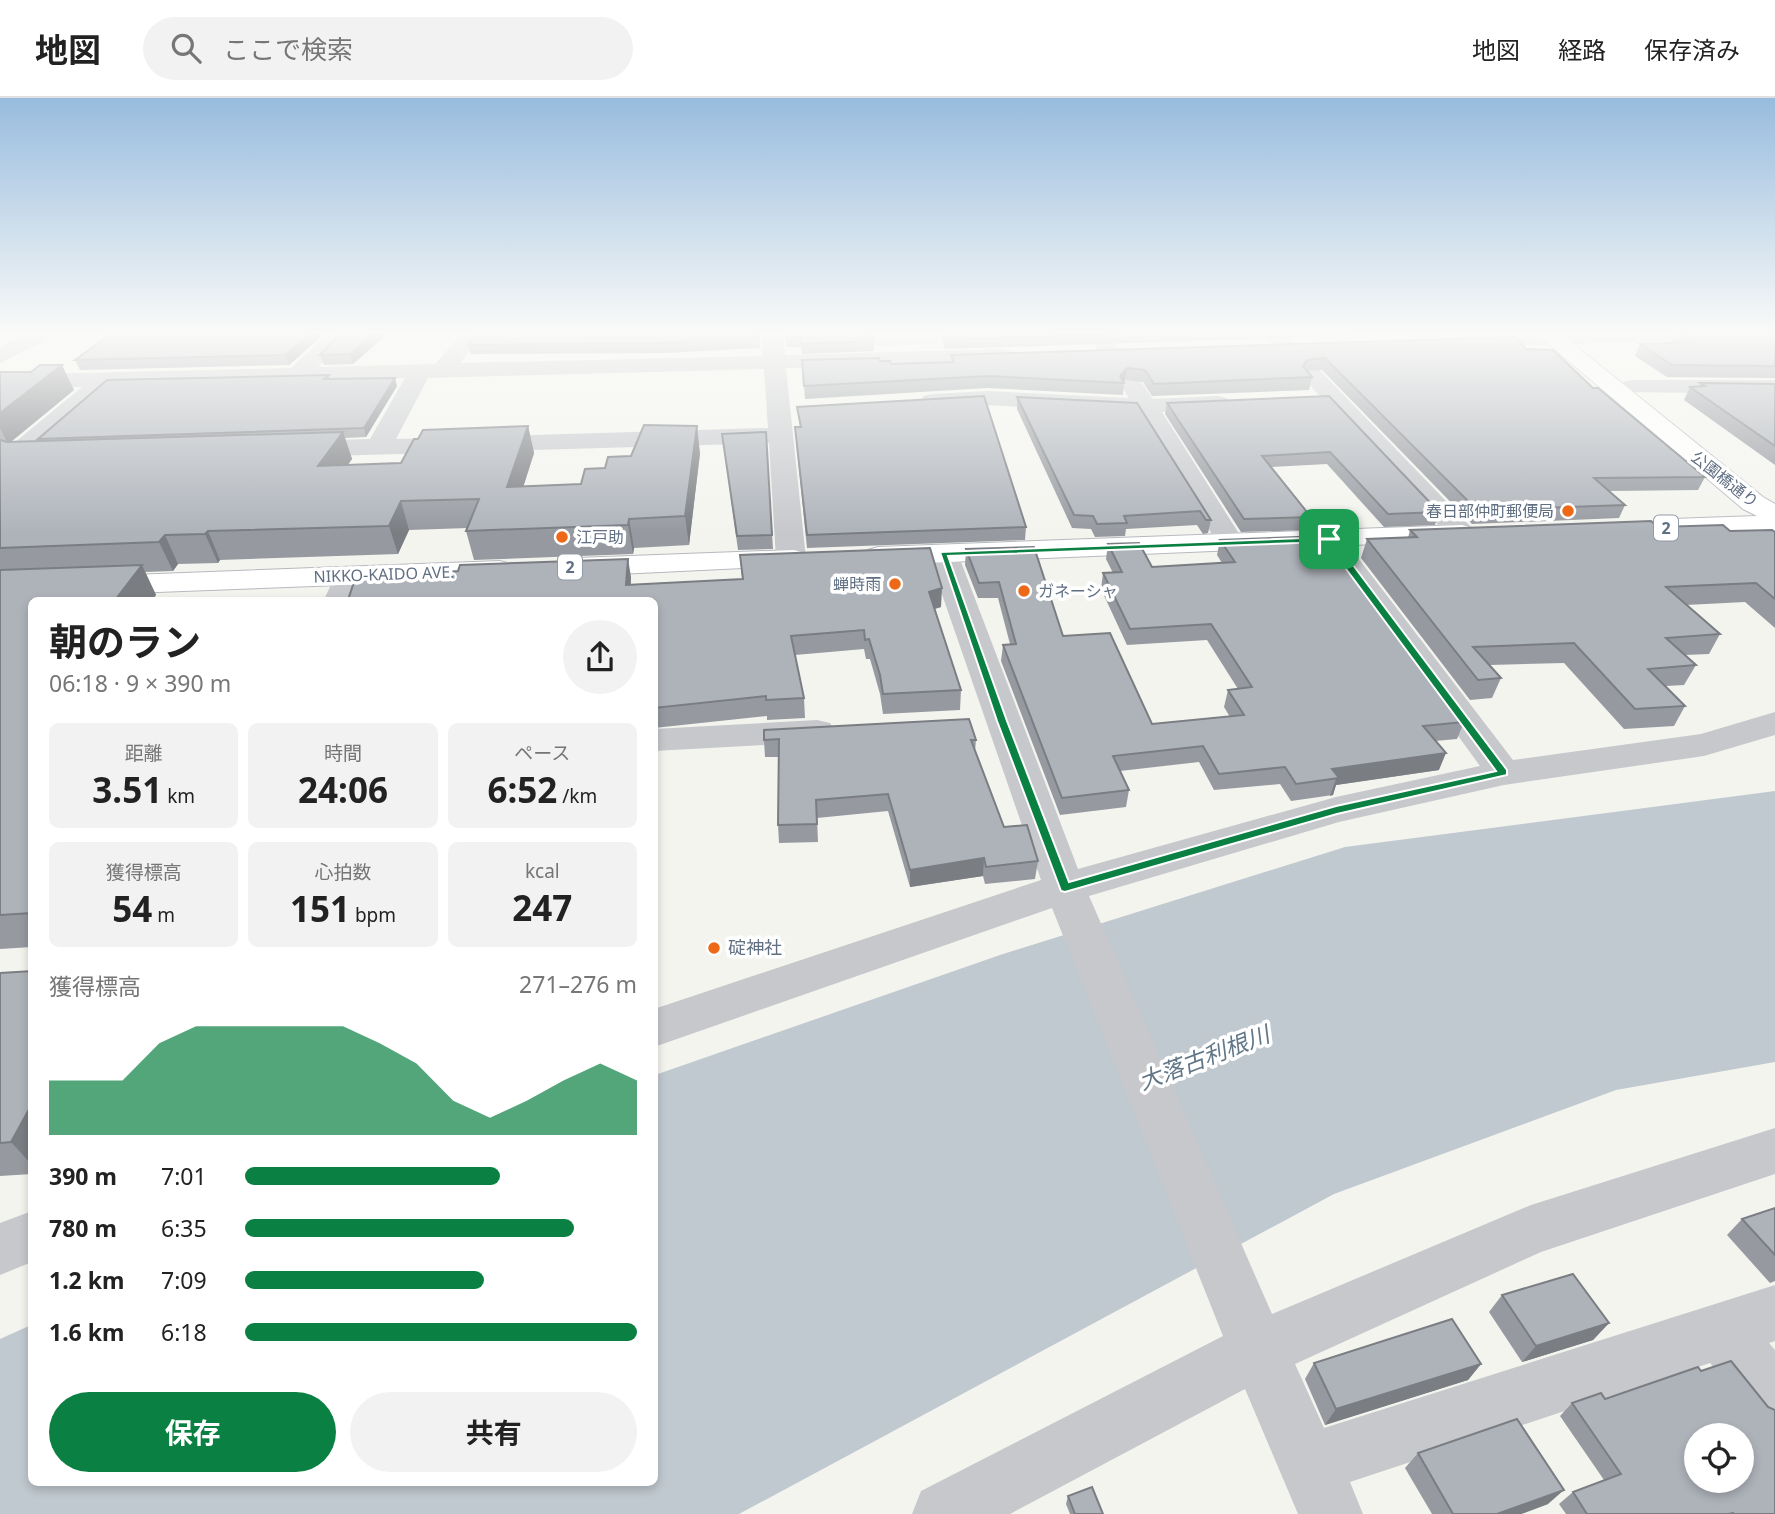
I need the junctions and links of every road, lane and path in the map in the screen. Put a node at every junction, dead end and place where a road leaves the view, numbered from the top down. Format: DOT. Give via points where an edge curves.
graph roads {
  1 [pos="78,400"];
  2 [pos="411,400"];
  3 [pos="777,400"];
  4 [pos="952,400"];
  5 [pos="1125,400"];
  6 [pos="1142,400"];
  7 [pos="1334,400"];
  8 [pos="1633,400"];
  9 [pos="1648,400"];
  10 [pos="1239,402"];
  11 [pos="904,403"];
  12 [pos="1146,406"];
  13 [pos="808,409"];
  14 [pos="780,423"];
  15 [pos="379,446"];
  16 [pos="269,450"];
  17 [pos="6,455"];
  18 [pos="48,458"];
  19 [pos="1775,501"];
  20 [pos="1775,515"];
  21 [pos="1775,524"];
  22 [pos="1649,528"];
  23 [pos="1475,534"];
  24 [pos="1329,539"];
  25 [pos="1231,543"];
  26 [pos="943,554"];
  27 [pos="855,557"];
  28 [pos="821,558"];
  29 [pos="791,559"];
  30 [pos="344,588"];
  31 [pos="0,589"];
  32 [pos="1775,723"];
  33 [pos="849,730"];
  34 [pos="658,740"];
  35 [pos="1504,773"];
  36 [pos="1065,888"];
  37 [pos="658,1027"];
  38 [pos="1775,1151"];
  39 [pos="28,1238"];
  40 [pos="0,1249"];
  41 [pos="1775,1313"];
  42 [pos="1720,1331"];
  43 [pos="1258,1350"];
  44 [pos="1775,1397"];
  45 [pos="1320,1489"];
  46 [pos="944,1514"];
  1 -- 17 [label="street"];
  2 -- 15 [label="street"];
  3 -- 14 [label="street"];
  4 -- 11 [label="street"];
  5 -- 12 [label="street"];
  6 -- 12 [label="street"];
  7 -- 23 [label="street"];
  8 -- 20 [label="main road, 公園橋通り" via="1753,503"];
  9 -- 19 [label="main road, 公園橋通り"];
  10 -- 12 [label="street"];
  12 -- 25 [label="street"];
  13 -- 14 [label="street"];
  14 -- 15 [label="street"];
  14 -- 29 [label="street"];
  15 -- 16 [label="street"];
  17 -- 18 [label="street"];
  21 -- 22 [label="main road, 2"];
  23 -- 24 [label="main road"];
  24 -- 25 [label="main road"];
  24 -- 35 [label="street"];
  25 -- 26 [label="main road"];
  26 -- 27 [label="main road"];
  26 -- 36 [label="street" via="988,722"];
  28 -- 29 [label="main road, NIKKO-KAIDO AVE. / 2"];
  29 -- 30 [label="main road, NIKKO-KAIDO AVE. / 2" via="536,568"];
  30 -- 31 [label="main road, NIKKO-KAIDO AVE. / 2"];
  32 -- 35 [label="street" via="1704,745"];
  33 -- 34 [label="street"];
  35 -- 36 [label="street" via="1336,810"];
  36 -- 37 [label="street"];
  36 -- 43 [label="street"];
  38 -- 43 [label="street" via="1531,1230"];
  39 -- 40 [label="street"];
  41 -- 42 [label="street"];
  42 -- 44 [label="street"];
  42 -- 45 [label="street"];
  43 -- 45 [label="street"];
  43 -- 46 [label="street"];
}
